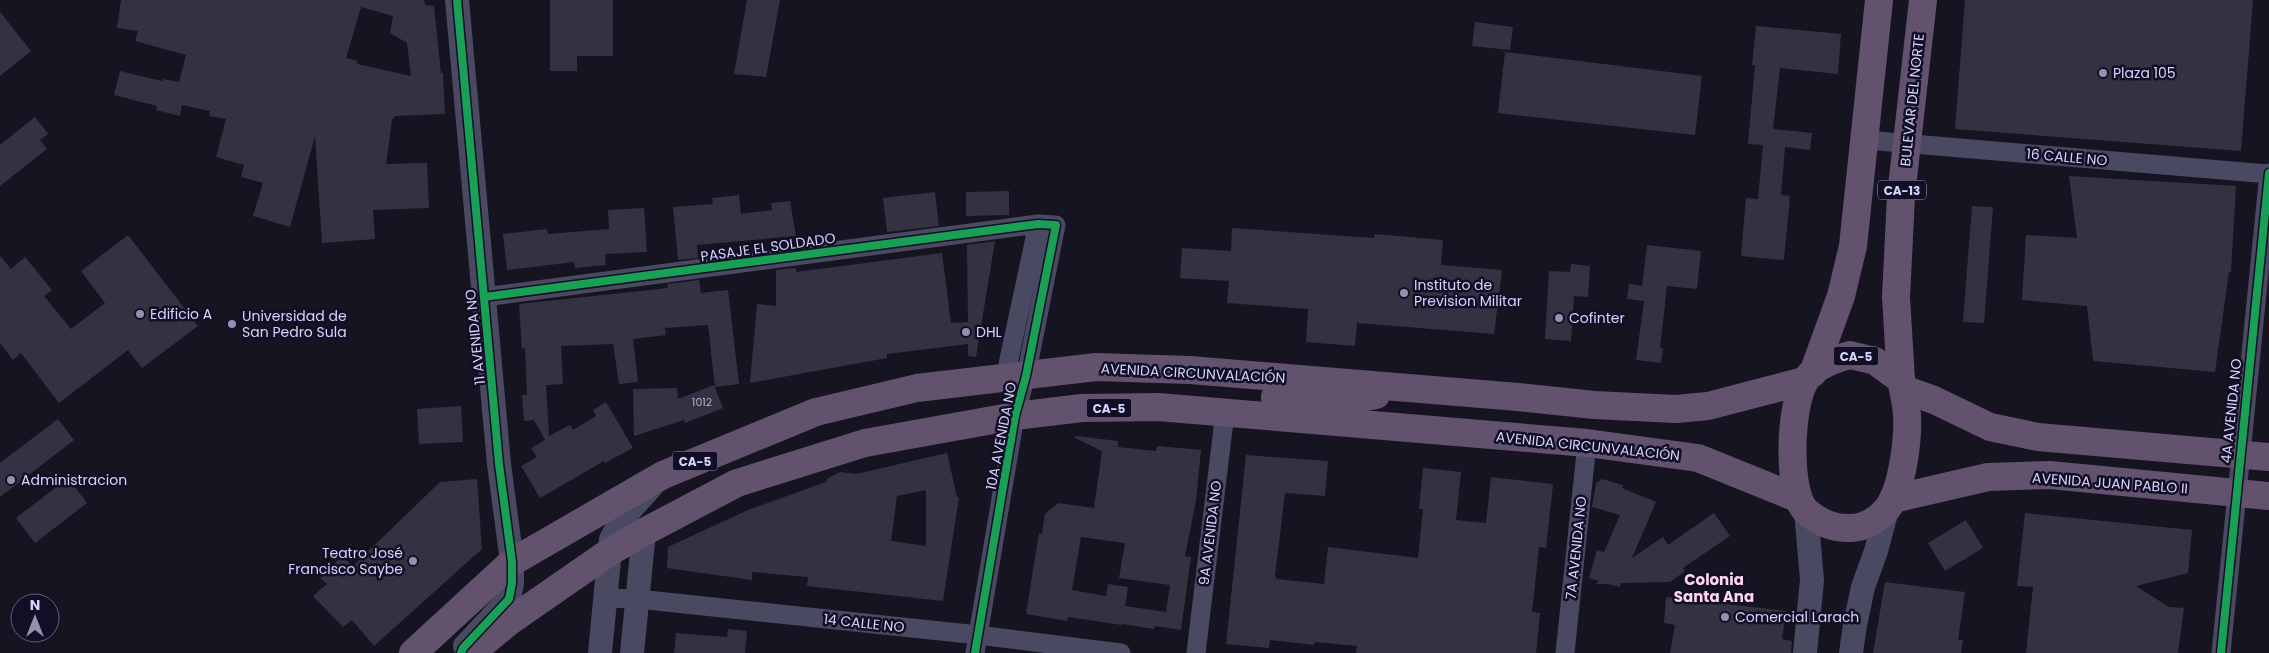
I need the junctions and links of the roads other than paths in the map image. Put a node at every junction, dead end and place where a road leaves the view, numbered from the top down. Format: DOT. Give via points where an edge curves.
graph roads {
  1 [pos="457,0"];
  2 [pos="1879,0"];
  3 [pos="1923,0"];
  4 [pos="1866,140"];
  5 [pos="1908,143"];
  6 [pos="2269,174"];
  7 [pos="1047,225"];
  8 [pos="484,297"];
  9 [pos="1015,377"];
  10 [pos="1809,377"];
  11 [pos="1902,384"];
  12 [pos="1396,388"];
  13 [pos="1225,412"];
  14 [pos="1015,416"];
  15 [pos="1586,442"];
  16 [pos="2239,455"];
  17 [pos="2269,457"];
  18 [pos="663,475"];
  19 [pos="2235,493"];
  20 [pos="2269,496"];
  21 [pos="1890,504"];
  22 [pos="1801,505"];
  23 [pos="644,532"];
  24 [pos="608,554"];
  25 [pos="512,562"];
  26 [pos="605,598"];
  27 [pos="638,599"];
  28 [pos="976,644"];
  29 [pos="413,653"];
  30 [pos="461,653"];
  31 [pos="471,653"];
  32 [pos="600,653"];
  33 [pos="632,653"];
  34 [pos="1121,653"];
  35 [pos="1196,653"];
  36 [pos="1564,653"];
  37 [pos="1805,653"];
  38 [pos="1852,653"];
  39 [pos="2221,653"];
  1 -- 8 [label="street, 11 AVENIDA NO"];
  2 -- 4 [label="highway, CA-13"];
  3 -- 5 [label="highway, BULEVAR DEL NORTE / CA-13"];
  4 -- 5 [label="street, 16 CALLE NO"];
  4 -- 10 [label="highway, CA-13" via="1853,246 1841,296"];
  5 -- 6 [label="street, 16 CALLE NO"];
  5 -- 11 [label="highway, BULEVAR DEL NORTE / CA-13" via="1901,196 1896,297"];
  6 -- 16 [label="street, 4A AVENIDA NO"];
  7 -- 8 [label="street, PASAJE EL SOLDADO"];
  7 -- 9 [label="street, 10A AVENIDA NO"];
  8 -- 25 [label="street, 11 AVENIDA NO" via="499,464"];
  9 -- 12 [label="highway, AVENIDA CIRCUNVALACIÓN / CA-5" via="1096,367 1134,368"];
  9 -- 14 [label="street, 10A AVENIDA NO"];
  9 -- 18 [label="highway, AVENIDA CIRCUNVALACIÓN / CA-5" via="917,388 816,412"];
  10 -- 11 [label="highway, CA-5" via="1835,359 1850,355 1875,361"];
  10 -- 12 [label="highway, AVENIDA CIRCUNVALACIÓN / CA-5" via="1708,406 1676,409"];
  10 -- 22 [label="highway" via="1794,417 1792,441"];
  11 -- 16 [label="highway" via="1990,427 2038,437"];
  11 -- 21 [label="highway" via="1906,407 1904,451 1901,474"];
  12 -- 13 [label="highway" via="1338,402 1240,395 1228,402"];
  13 -- 14 [label="highway, AVENIDA CIRCUNVALACIÓN / CA-5" via="1158,407 1082,408"];
  13 -- 15 [label="highway, AVENIDA CIRCUNVALACIÓN / CA-5"];
  13 -- 35 [label="street, 9A AVENIDA NO"];
  14 -- 23 [label="highway, AVENIDA CIRCUNVALACIÓN / CA-5" via="865,443 737,483"];
  14 -- 28 [label="street, 10A AVENIDA NO"];
  15 -- 22 [label="highway, AVENIDA CIRCUNVALACIÓN / CA-5" via="1698,458"];
  15 -- 36 [label="street, 7A AVENIDA NO"];
  16 -- 17 [label="highway"];
  16 -- 19 [label="street, 4A AVENIDA NO"];
  18 -- 24 [label="street" via="614,530"];
  18 -- 25 [label="highway, AVENIDA CIRCUNVALACIÓN / CA-5"];
  19 -- 20 [label="highway, AVENIDA JUAN PABLO II"];
  19 -- 21 [label="highway, AVENIDA JUAN PABLO II" via="2050,475 1988,477"];
  19 -- 39 [label="street, 4A AVENIDA NO"];
  21 -- 22 [label="highway, CA-5" via="1864,527 1842,529 1825,525"];
  21 -- 38 [label="street" via="1863,586 1854,625"];
  22 -- 37 [label="street" via="1812,580"];
  23 -- 24 [label="highway, AVENIDA CIRCUNVALACIÓN / CA-5"];
  23 -- 27 [label="street"];
  24 -- 26 [label="street"];
  24 -- 31 [label="highway, AVENIDA CIRCUNVALACIÓN / CA-5" via="510,620"];
  25 -- 29 [label="highway, AVENIDA CIRCUNVALACIÓN / CA-5"];
  25 -- 30 [label="street, 11 AVENIDA NO" via="509,599"];
  26 -- 27 [label="street, 14 CALLE NO"];
  26 -- 32 [label="street"];
  27 -- 28 [label="street, 14 CALLE NO"];
  27 -- 33 [label="street"];
  28 -- 34 [label="street, 14 CALLE NO"];
}
